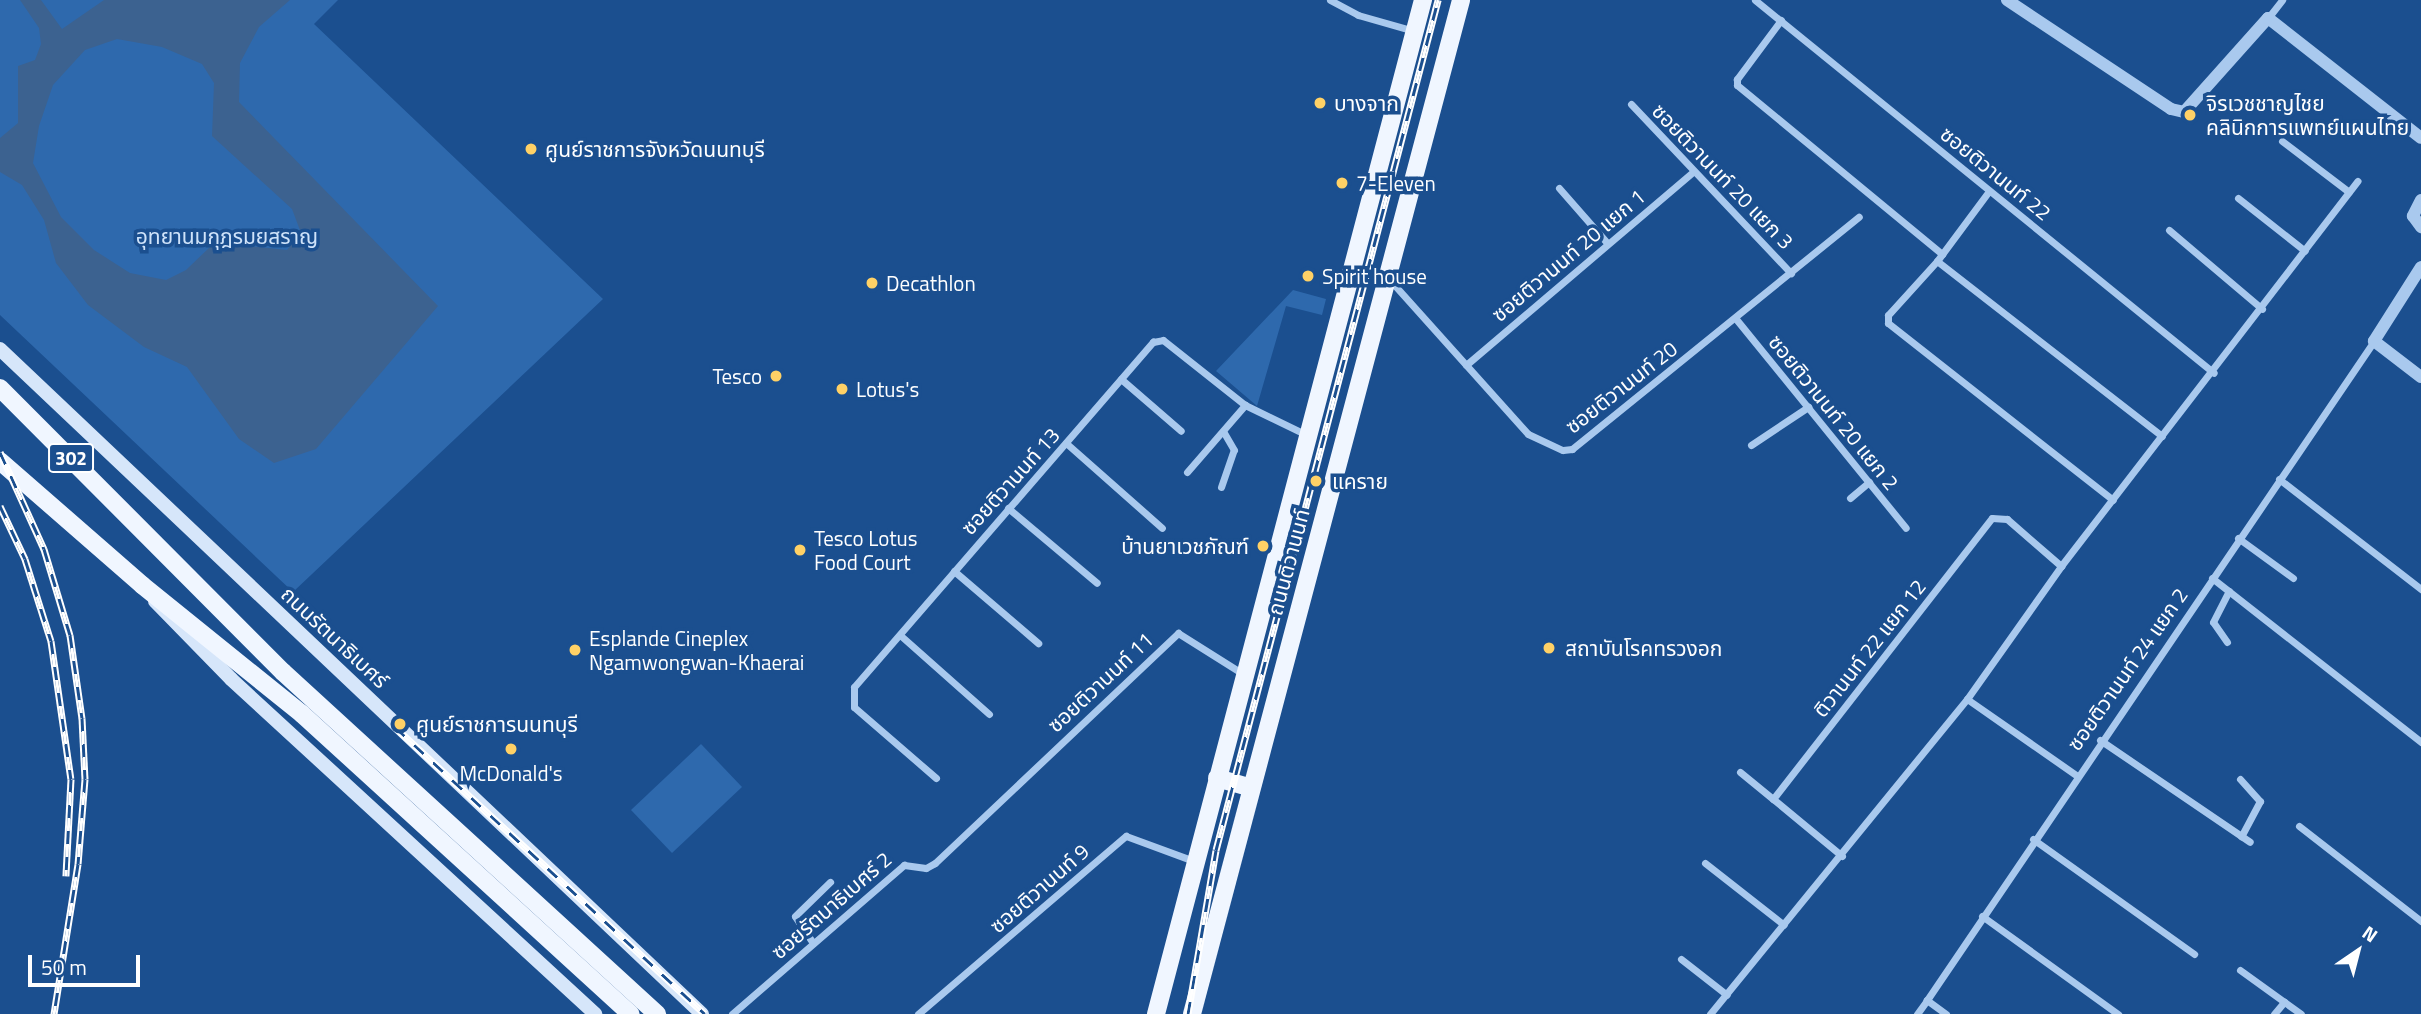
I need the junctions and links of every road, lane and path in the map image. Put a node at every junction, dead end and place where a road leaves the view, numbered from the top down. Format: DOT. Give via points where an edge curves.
graph roads {
  1 [pos="1330,0"];
  2 [pos="1423,0"];
  3 [pos="1461,0"];
  4 [pos="1755,0"];
  5 [pos="2007,0"];
  6 [pos="2282,0"];
  7 [pos="2268,18"];
  8 [pos="1781,20"];
  9 [pos="1415,31"];
  10 [pos="1631,104"];
  11 [pos="2421,138"];
  12 [pos="2282,141"];
  13 [pos="1693,172"];
  14 [pos="2358,181"];
  15 [pos="1559,188"];
  16 [pos="1989,191"];
  17 [pos="2349,192"];
  18 [pos="2238,198"];
  19 [pos="2421,200"];
  20 [pos="1859,217"];
  21 [pos="2421,227"];
  22 [pos="2169,230"];
  23 [pos="1608,244"];
  24 [pos="2305,251"];
  25 [pos="1942,254"];
  26 [pos="1937,261"];
  27 [pos="2421,267"];
  28 [pos="1791,273"];
  29 [pos="1388,278"];
  30 [pos="2262,309"];
  31 [pos="1735,319"];
  32 [pos="2374,341"];
  33 [pos="0,349"];
  34 [pos="1466,365"];
  35 [pos="2214,373"];
  36 [pos="2421,377"];
  37 [pos="1121,379"];
  38 [pos="0,388"];
  39 [pos="1245,405"];
  40 [pos="1808,407"];
  41 [pos="1181,431"];
  42 [pos="1224,433"];
  43 [pos="2162,436"];
  44 [pos="1311,437"];
  45 [pos="1066,443"];
  46 [pos="1751,445"];
  47 [pos="0,461"];
  48 [pos="1187,472"];
  49 [pos="2279,479"];
  50 [pos="1869,482"];
  51 [pos="1221,487"];
  52 [pos="1850,498"];
  53 [pos="2113,500"];
  54 [pos="1008,508"];
  55 [pos="1162,527"];
  56 [pos="1906,528"];
  57 [pos="2238,538"];
  58 [pos="2062,566"];
  59 [pos="954,571"];
  60 [pos="2212,578"];
  61 [pos="2294,578"];
  62 [pos="1097,583"];
  63 [pos="142,584"];
  64 [pos="2421,589"];
  65 [pos="2230,591"];
  66 [pos="900,635"];
  67 [pos="2227,642"];
  68 [pos="1038,643"];
  69 [pos="1245,676"];
  70 [pos="1967,699"];
  71 [pos="989,714"];
  72 [pos="2101,740"];
  73 [pos="2421,742"];
  74 [pos="1740,772"];
  75 [pos="2076,775"];
  76 [pos="936,778"];
  77 [pos="1217,778"];
  78 [pos="2241,779"];
  79 [pos="390,784"];
  80 [pos="1251,788"];
  81 [pos="1773,799"];
  82 [pos="987,813"];
  83 [pos="2299,826"];
  84 [pos="2241,836"];
  85 [pos="2034,839"];
  86 [pos="2250,842"];
  87 [pos="1842,856"];
  88 [pos="1195,861"];
  89 [pos="1704,863"];
  90 [pos="830,883"];
  91 [pos="1982,916"];
  92 [pos="2421,921"];
  93 [pos="1784,925"];
  94 [pos="813,943"];
  95 [pos="2194,954"];
  96 [pos="1681,959"];
  97 [pos="2240,970"];
  98 [pos="1727,995"];
  99 [pos="1927,1000"];
  100 [pos="2284,1002"];
  101 [pos="595,1014"];
  102 [pos="630,1014"];
  103 [pos="657,1014"];
  104 [pos="702,1014"];
  105 [pos="732,1014"];
  106 [pos="918,1014"];
  107 [pos="1156,1014"];
  108 [pos="1192,1014"];
  109 [pos="1710,1014"];
  110 [pos="1917,1014"];
  111 [pos="1946,1014"];
  112 [pos="2118,1014"];
  113 [pos="2274,1014"];
  114 [pos="2301,1014"];
  1 -- 9 [label="street" via="1358,15"];
  2 -- 9 [label="main road, ถนนติวานนท์"];
  3 -- 29 [label="main road, ถนนติวานนท์"];
  4 -- 8 [label="street, ซอยติวานนท์ 22"];
  5 -- 7 [label="street" via="2171,109 2184,112"];
  6 -- 7 [label="street"];
  7 -- 11 [label="street"];
  8 -- 16 [label="street, ซอยติวานนท์ 22"];
  8 -- 25 [label="street" via="1737,85"];
  9 -- 44 [label="main road, ถนนติวานนท์"];
  10 -- 13 [label="street, ซอยติวานนท์ 20 แยก 3"];
  12 -- 17 [label="street"];
  13 -- 23 [label="street, ซอยติวานนท์ 20 แยก 1"];
  13 -- 28 [label="street, ซอยติวานนท์ 20 แยก 3"];
  14 -- 17 [label="street"];
  15 -- 23 [label="street"];
  16 -- 25 [label="street"];
  16 -- 35 [label="street, ซอยติวานนท์ 22"];
  17 -- 24 [label="street"];
  18 -- 24 [label="street"];
  19 -- 21 [label="street" via="2413,214"];
  20 -- 28 [label="street, ซอยติวานนท์ 20"];
  22 -- 30 [label="street"];
  23 -- 34 [label="street, ซอยติวานนท์ 20 แยก 1"];
  24 -- 30 [label="street"];
  25 -- 26 [label="street"];
  26 -- 43 [label="street"];
  26 -- 53 [label="street" via="1888,315 1894,332"];
  27 -- 32 [label="street"];
  28 -- 31 [label="street, ซอยติวานนท์ 20"];
  29 -- 34 [label="street, ซอยติวานนท์ 20"];
  29 -- 80 [label="main road, ถนนติวานนท์"];
  30 -- 35 [label="street"];
  31 -- 34 [label="street, ซอยติวานนท์ 20" via="1572,449 1556,448 1528,434"];
  31 -- 40 [label="street, ซอยติวานนท์ 20 แยก 2"];
  32 -- 36 [label="street"];
  32 -- 49 [label="street, ซอยติวานนท์ 24 แยก 2"];
  33 -- 104 [label="main road, ถนนรัตนาธิเบศร์"];
  35 -- 43 [label="street"];
  37 -- 39 [label="street, ซอยติวานนท์ 13" via="1153,342 1163,340"];
  37 -- 41 [label="street"];
  37 -- 45 [label="street, ซอยติวานนท์ 13"];
  38 -- 79 [label="main road, 302" via="143,528"];
  39 -- 42 [label="street"];
  39 -- 44 [label="street, ซอยติวานนท์ 13"];
  40 -- 46 [label="street"];
  40 -- 50 [label="street, ซอยติวานนท์ 20 แยก 2"];
  42 -- 48 [label="street"];
  42 -- 51 [label="street" via="1234,450"];
  43 -- 53 [label="street"];
  44 -- 69 [label="main road, ถนนติวานนท์"];
  45 -- 54 [label="street, ซอยติวานนท์ 13"];
  45 -- 55 [label="street"];
  47 -- 63 [label="main road, 302"];
  49 -- 57 [label="street, ซอยติวานนท์ 24 แยก 2"];
  49 -- 64 [label="street"];
  50 -- 52 [label="street"];
  50 -- 56 [label="street, ซอยติวานนท์ 20 แยก 2"];
  53 -- 58 [label="street"];
  54 -- 59 [label="street, ซอยติวานนท์ 13"];
  54 -- 62 [label="street"];
  57 -- 60 [label="street, ซอยติวานนท์ 24 แยก 2"];
  57 -- 61 [label="street"];
  58 -- 70 [label="street"];
  58 -- 81 [label="street, ติวานนท์ 22 แยก 12" via="2007,519 1992,518"];
  59 -- 66 [label="street, ซอยติวานนท์ 13"];
  59 -- 68 [label="street"];
  60 -- 65 [label="street"];
  60 -- 72 [label="street, ซอยติวานนท์ 24 แยก 2"];
  63 -- 79 [label="main road"];
  63 -- 101 [label="main road, 302" via="182,633"];
  65 -- 67 [label="street" via="2213,622"];
  65 -- 73 [label="street"];
  66 -- 71 [label="street"];
  66 -- 76 [label="street, ซอยติวานนท์ 13" via="854,688 853,706"];
  69 -- 77 [label="main road, ถนนติวานนท์"];
  69 -- 82 [label="street, ซอยติวานนท์ 11" via="1178,633"];
  70 -- 75 [label="street"];
  70 -- 87 [label="street"];
  72 -- 75 [label="street, ซอยติวานนท์ 24 แยก 2"];
  72 -- 84 [label="street"];
  74 -- 81 [label="street"];
  75 -- 85 [label="street, ซอยติวานนท์ 24 แยก 2"];
  77 -- 80 [label="main road"];
  77 -- 88 [label="main road, ถนนติวานนท์"];
  78 -- 84 [label="street" via="2260,801"];
  79 -- 102 [label="main road"];
  79 -- 103 [label="main road"];
  80 -- 108 [label="main road, ถนนติวานนท์"];
  81 -- 87 [label="street"];
  82 -- 94 [label="street, ซอยรัตนาธิเบศร์ 2" via="935,863 926,868 904,865"];
  83 -- 92 [label="street"];
  84 -- 86 [label="street"];
  85 -- 91 [label="street, ซอยติวานนท์ 24 แยก 2"];
  85 -- 95 [label="street"];
  87 -- 93 [label="street"];
  88 -- 106 [label="street, ซอยติวานนท์ 9" via="1126,836"];
  88 -- 107 [label="main road, ถนนติวานนท์"];
  89 -- 93 [label="street"];
  90 -- 94 [label="street" via="795,916"];
  91 -- 99 [label="street, ซอยติวานนท์ 24 แยก 2"];
  91 -- 112 [label="street"];
  93 -- 98 [label="street"];
  94 -- 105 [label="street, ซอยรัตนาธิเบศร์ 2"];
  96 -- 98 [label="street"];
  97 -- 100 [label="street"];
  98 -- 109 [label="street"];
  99 -- 110 [label="street, ซอยติวานนท์ 24 แยก 2"];
  99 -- 111 [label="street"];
  100 -- 113 [label="street"];
  100 -- 114 [label="street"];
}
